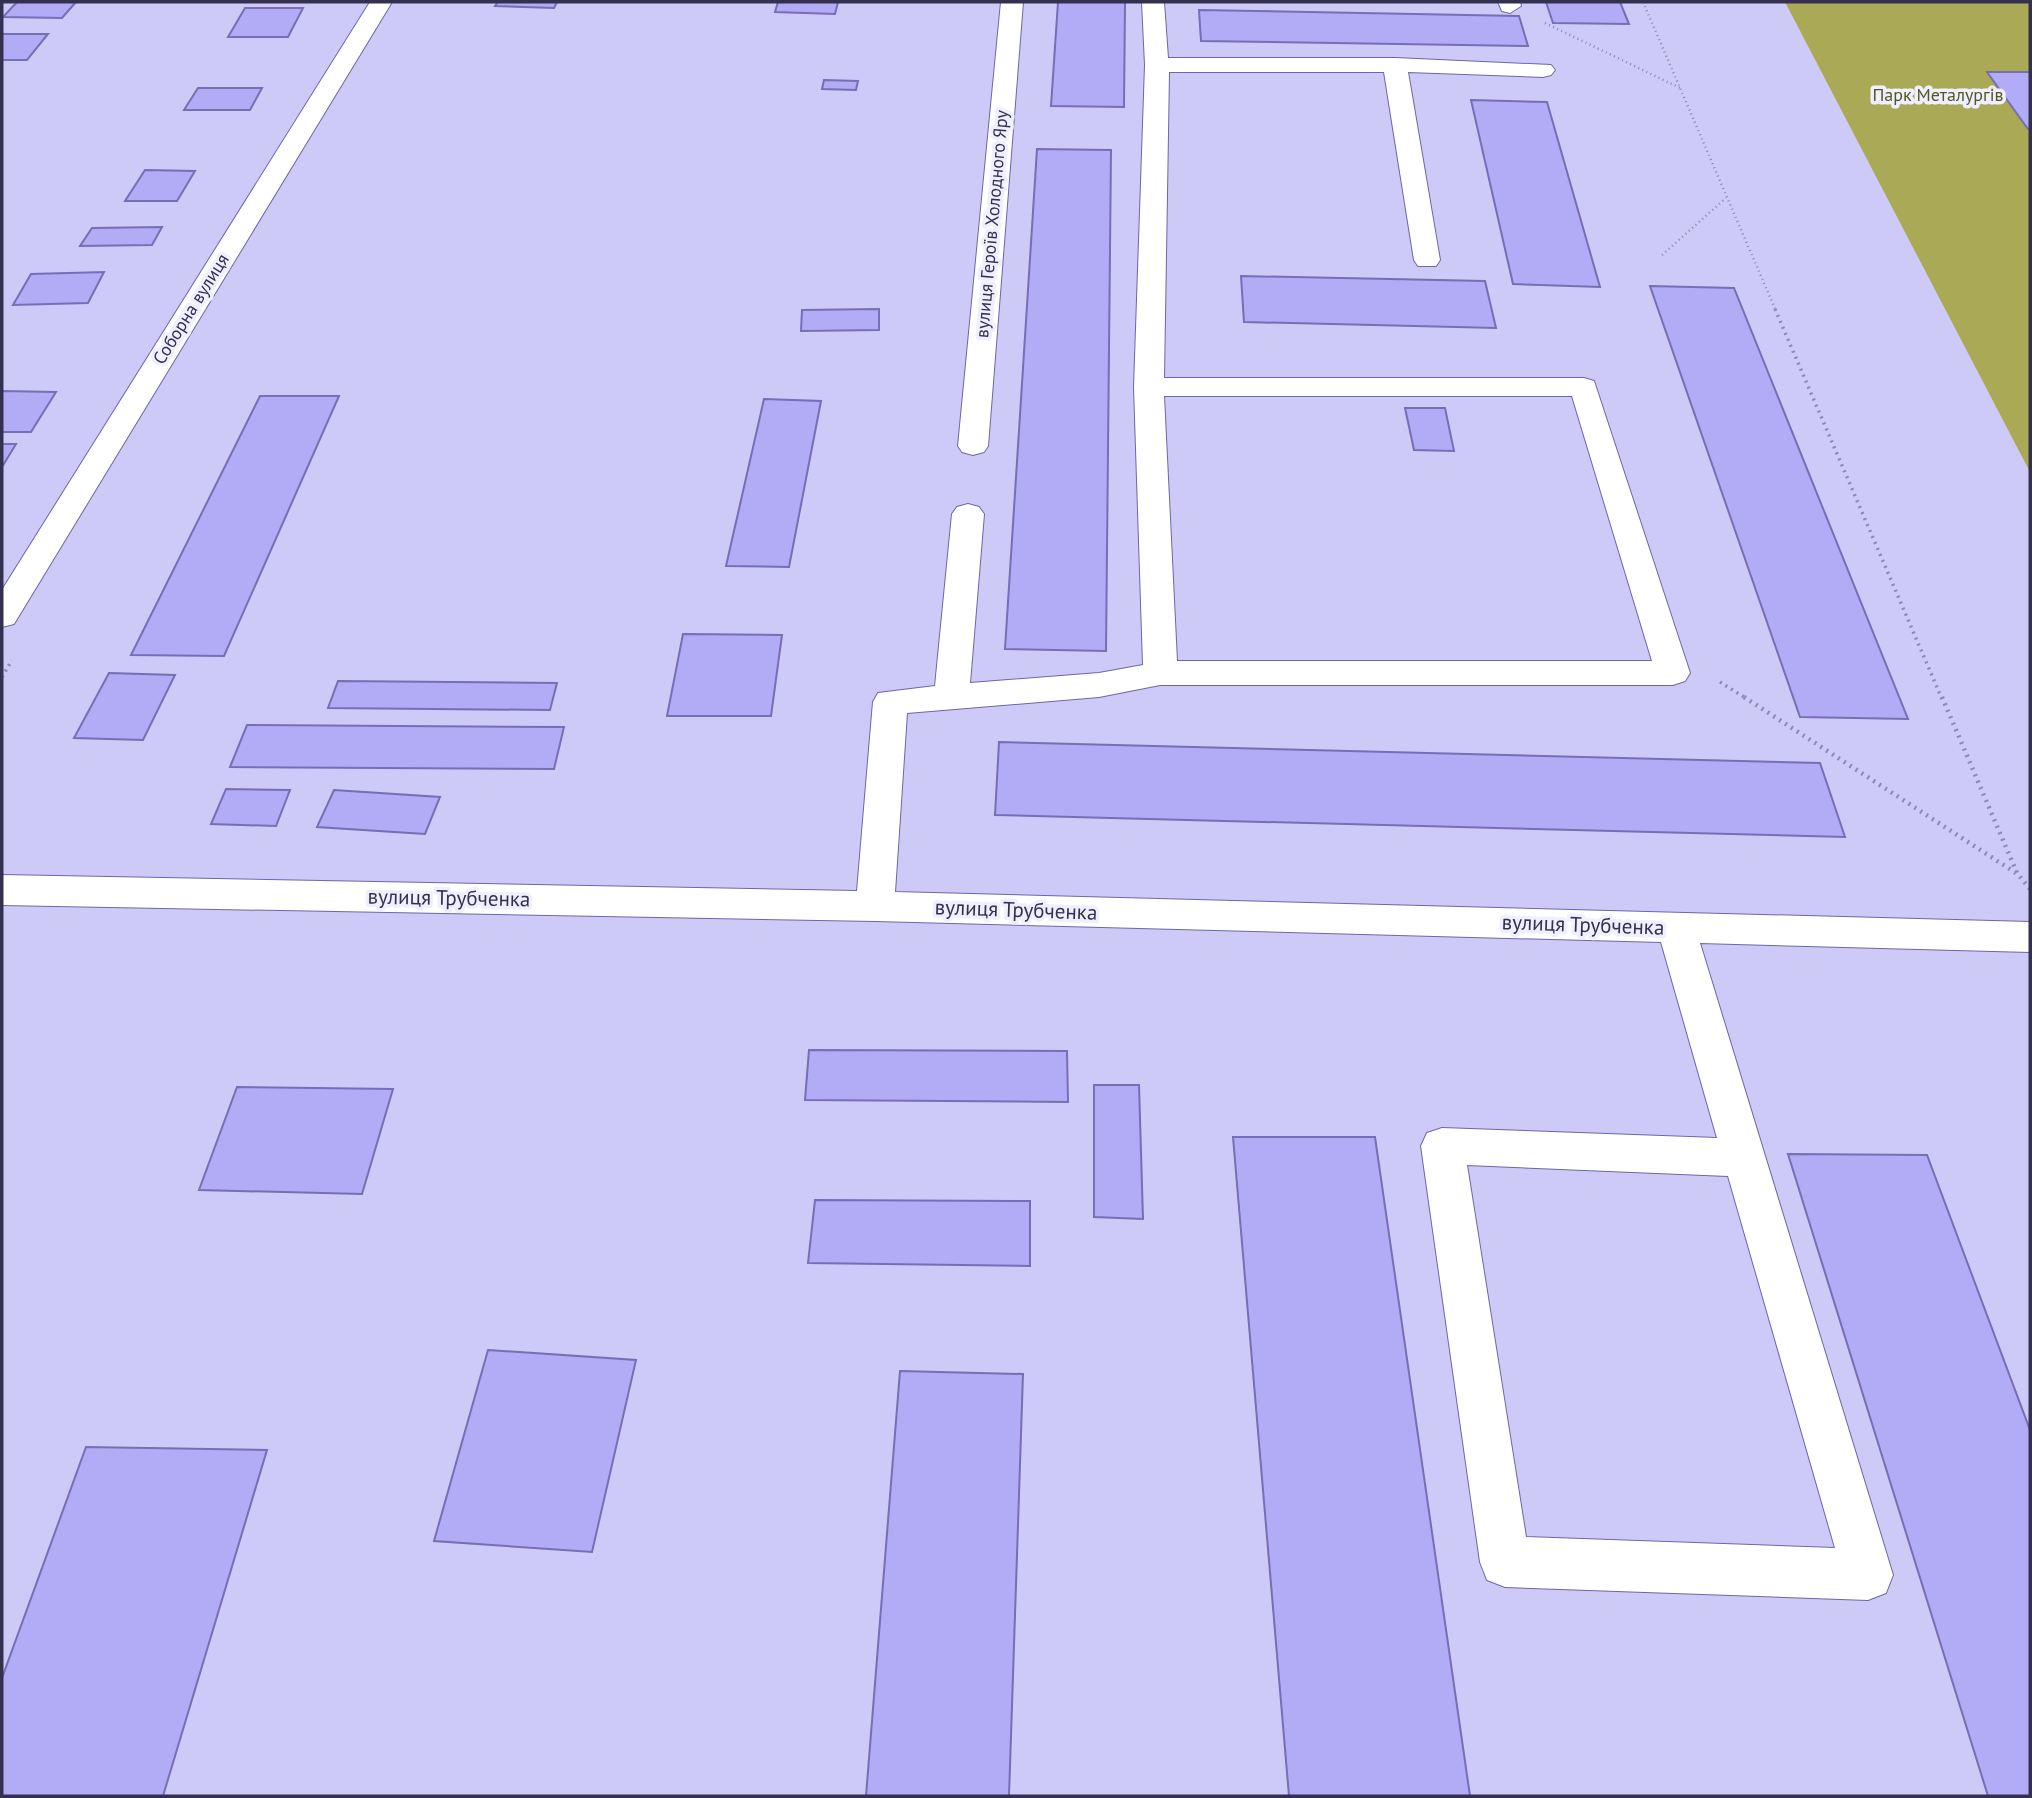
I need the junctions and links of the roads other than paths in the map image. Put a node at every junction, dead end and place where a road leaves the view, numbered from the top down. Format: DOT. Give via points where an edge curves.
graph roads {
  1 [pos="381,2"];
  2 [pos="1012,2"];
  3 [pos="1153,2"];
  4 [pos="1157,65"];
  5 [pos="1395,65"];
  6 [pos="1543,70"];
  7 [pos="1427,260"];
  8 [pos="1149,387"];
  9 [pos="973,446"];
  10 [pos="968,514"];
  11 [pos="2,616"];
  12 [pos="1160,673"];
  13 [pos="951,698"];
  14 [pos="2,890"];
  15 [pos="875,906"];
  16 [pos="1676,928"];
  17 [pos="2030,937"];
  18 [pos="1745,1158"];
  1 -- 11 [label="street, Соборна вулиця"];
  2 -- 9 [label="street, вулиця Героїв Холодного Яру"];
  3 -- 4 [label="street"];
  4 -- 5 [label="street"];
  4 -- 8 [label="street"];
  5 -- 6 [label="street"];
  5 -- 7 [label="street"];
  8 -- 12 [label="street"];
  8 -- 12 [label="street" via="1584,387 1673,673"];
  10 -- 13 [label="street"];
  12 -- 13 [label="street" via="1099,685"];
  13 -- 15 [label="street" via="890,702"];
  14 -- 15 [label="street, вулиця Трубченка"];
  15 -- 16 [label="street, вулиця Трубченка"];
  16 -- 17 [label="street, вулиця Трубченка"];
  16 -- 18 [label="street"];
  18 -- 18 [label="street" via="1868,1575 1504,1562 1441,1146"];
}
